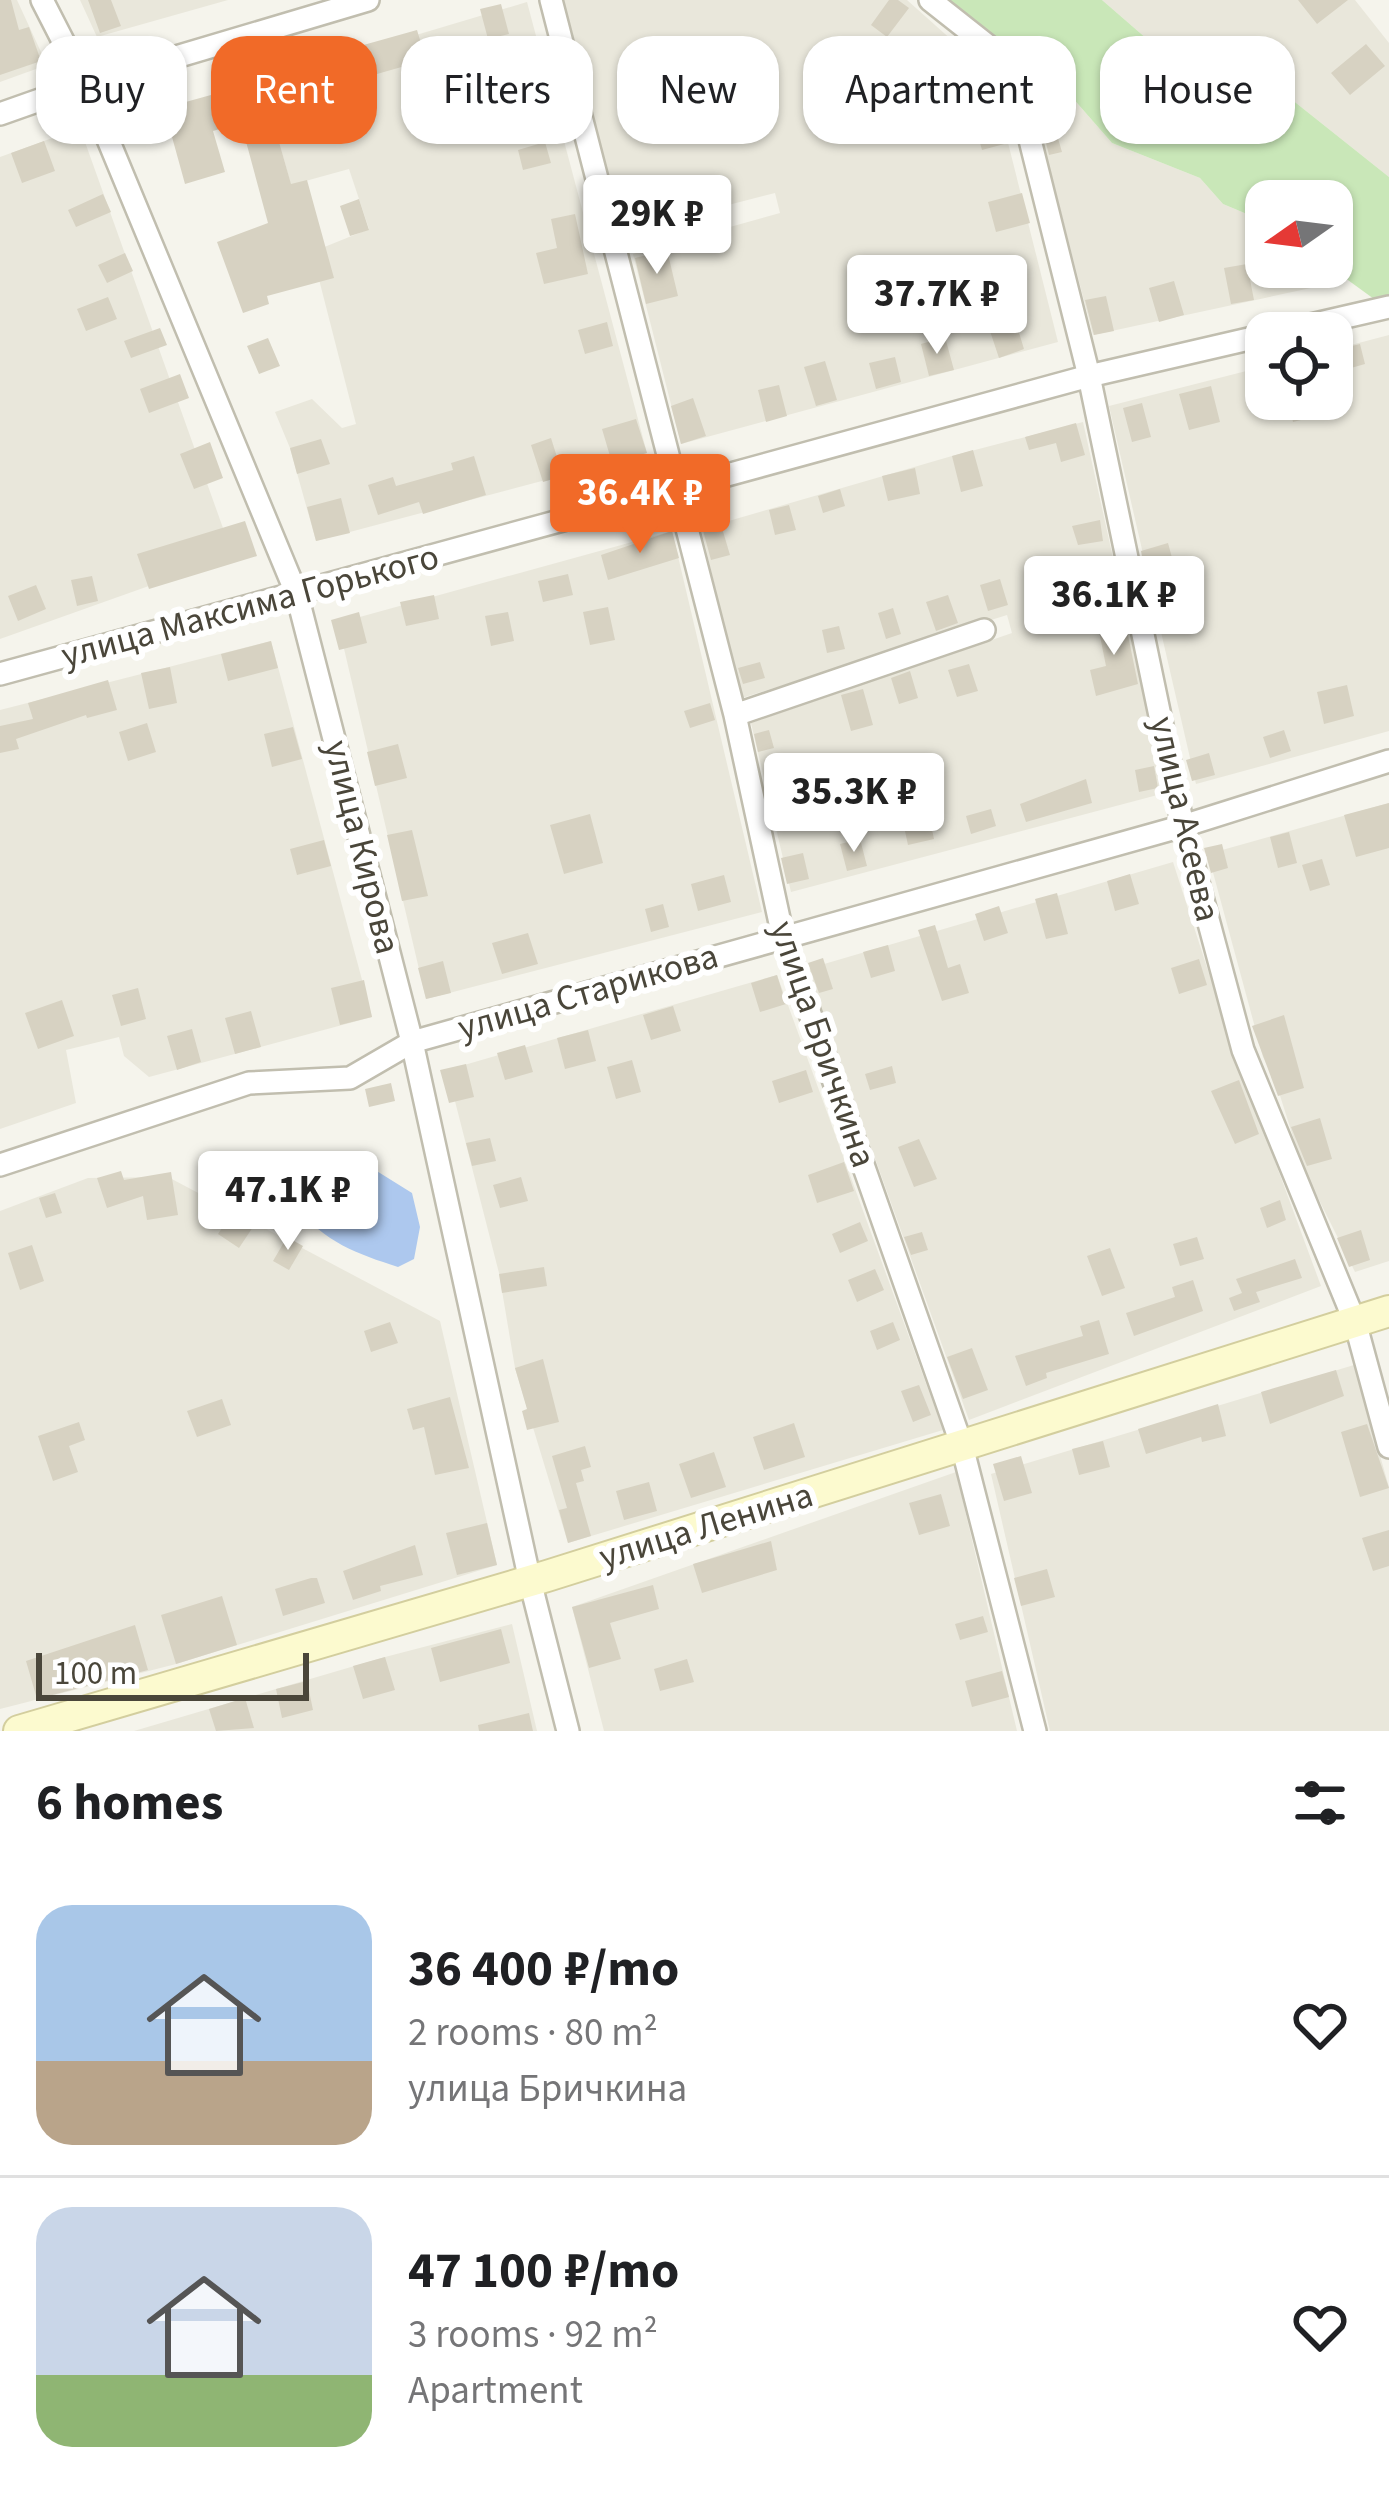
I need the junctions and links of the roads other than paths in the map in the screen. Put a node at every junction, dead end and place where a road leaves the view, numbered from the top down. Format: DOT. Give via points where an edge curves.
graph roads {
  1 [pos="42,0"];
  2 [pos="368,0"];
  3 [pos="551,0"];
  4 [pos="930,0"];
  5 [pos="61,36"];
  6 [pos="187,54"];
  7 [pos="36,101"];
  8 [pos="0,114"];
  9 [pos="111,144"];
  10 [pos="1389,307"];
  11 [pos="1353,315"];
  12 [pos="1245,340"];
  13 [pos="1089,376"];
  14 [pos="676,487"];
  15 [pos="297,595"];
  16 [pos="984,630"];
  17 [pos="0,674"];
  18 [pos="735,716"];
  19 [pos="1389,761"];
  20 [pos="1183,826"];
  21 [pos="783,937"];
  22 [pos="412,1042"];
  23 [pos="0,1165"];
  24 [pos="1389,1311"];
  25 [pos="1355,1322"];
  26 [pos="962,1446"];
  27 [pos="1389,1448"];
  28 [pos="530,1581"];
  29 [pos="19,1731"];
  30 [pos="568,1731"];
  31 [pos="1035,1731"];
  1 -- 5 [label="street, улица Кирова"];
  2 -- 6 [label="street"];
  3 -- 14 [label="street, улица Бричкина"];
  4 -- 13 [label="street, улица Асеева" via="1011,64"];
  7 -- 8 [label="street"];
  9 -- 15 [label="street, улица Кирова"];
  10 -- 11 [label="street"];
  12 -- 13 [label="street, улица Максима Горького"];
  13 -- 14 [label="street, улица Максима Горького"];
  13 -- 20 [label="street, улица Асеева"];
  14 -- 15 [label="street, улица Максима Горького"];
  14 -- 18 [label="street, улица Бричкина"];
  15 -- 17 [label="street, улица Максима Горького"];
  15 -- 22 [label="street, улица Кирова"];
  16 -- 18 [label="street"];
  18 -- 21 [label="street, улица Бричкина"];
  19 -- 20 [label="street, улица Старикова"];
  20 -- 21 [label="street, улица Старикова"];
  20 -- 25 [label="street, улица Асеева" via="1243,1050"];
  21 -- 22 [label="street, улица Старикова"];
  21 -- 26 [label="street, улица Бричкина"];
  22 -- 23 [label="street, улица Старикова" via="350,1078 249,1083"];
  22 -- 28 [label="street, улица Кирова"];
  24 -- 25 [label="street, улица Ленина"];
  25 -- 26 [label="street, улица Ленина"];
  25 -- 27 [label="street, улица Асеева"];
  26 -- 28 [label="street, улица Ленина"];
  26 -- 31 [label="street, улица Бричкина"];
  28 -- 29 [label="street, улица Ленина"];
  28 -- 30 [label="street, улица Кирова"];
}
